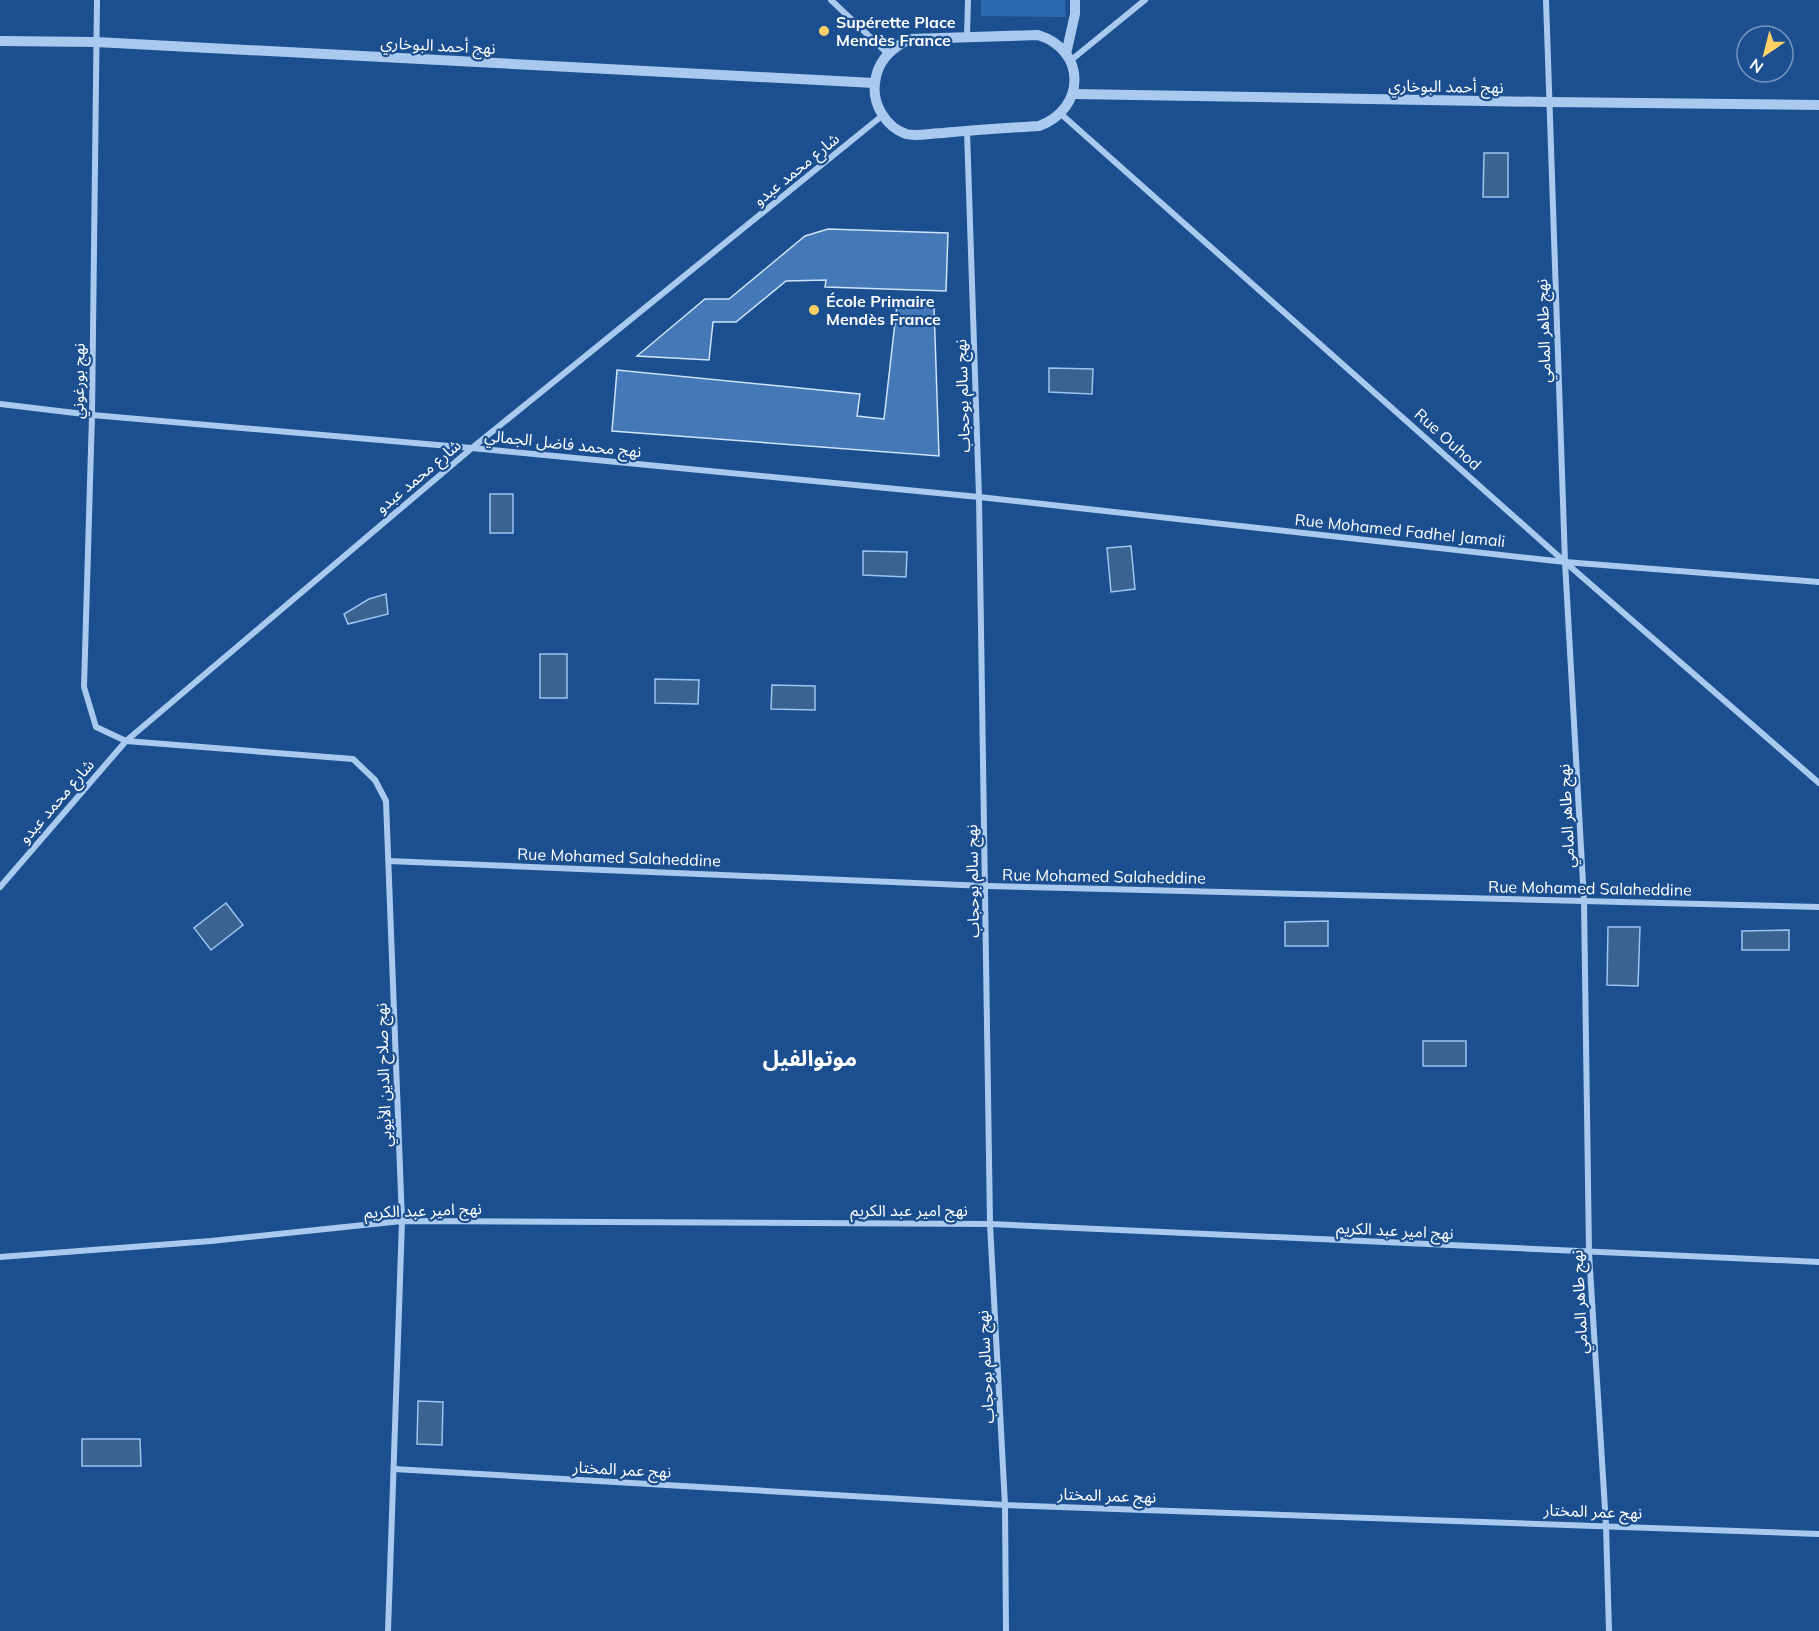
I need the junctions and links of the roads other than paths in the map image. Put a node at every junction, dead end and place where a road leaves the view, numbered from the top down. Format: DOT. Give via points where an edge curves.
graph roads {
  1 [pos="97,0"];
  2 [pos="831,0"];
  3 [pos="968,0"];
  4 [pos="1075,0"];
  5 [pos="1145,0"];
  6 [pos="1546,0"];
  7 [pos="968,36"];
  8 [pos="0,41"];
  9 [pos="96,42"];
  10 [pos="887,53"];
  11 [pos="1068,57"];
  12 [pos="874,83"];
  13 [pos="1073,94"];
  14 [pos="1548,102"];
  15 [pos="1819,105"];
  16 [pos="1061,114"];
  17 [pos="883,116"];
  18 [pos="967,131"];
  19 [pos="0,404"];
  20 [pos="92,415"];
  21 [pos="472,448"];
  22 [pos="979,497"];
  23 [pos="1566,561"];
  24 [pos="1819,582"];
  25 [pos="126,741"];
  26 [pos="1819,783"];
  27 [pos="389,861"];
  28 [pos="986,886"];
  29 [pos="0,887"];
  30 [pos="1584,901"];
  31 [pos="1819,907"];
  32 [pos="402,1221"];
  33 [pos="990,1224"];
  34 [pos="1589,1253"];
  35 [pos="0,1257"];
  36 [pos="1819,1262"];
  37 [pos="394,1469"];
  38 [pos="1005,1505"];
  39 [pos="1606,1525"];
  40 [pos="1819,1534"];
  41 [pos="388,1631"];
  42 [pos="1006,1631"];
  43 [pos="1608,1631"];
  1 -- 9 [label="street, نهج بورغوني"];
  2 -- 10 [label="street"];
  3 -- 7 [label="street"];
  4 -- 11 [label="street"];
  5 -- 11 [label="street"];
  6 -- 14 [label="street, نهج طاهر المامي"];
  7 -- 10 [label="street" via="910,39"];
  7 -- 11 [label="street" via="1038,35 1054,41"];
  8 -- 9 [label="street, نهج أحمد البوخاري"];
  9 -- 12 [label="street, نهج أحمد البوخاري"];
  9 -- 20 [label="street, نهج بورغوني"];
  10 -- 12 [label="street"];
  11 -- 13 [label="street" via="1075,77"];
  12 -- 17 [label="street"];
  13 -- 14 [label="street, نهج أحمد البوخاري"];
  13 -- 16 [label="street"];
  14 -- 15 [label="street, نهج أحمد البوخاري"];
  14 -- 23 [label="street, نهج طاهر المامي"];
  16 -- 18 [label="street" via="1039,126"];
  16 -- 23 [label="street, Rue Ouhod"];
  17 -- 18 [label="street" via="909,135"];
  17 -- 21 [label="street, شارع محمد عبدو"];
  18 -- 22 [label="street, نهج سالم بوحجاب"];
  19 -- 20 [label="street, نهج محمد فاضل الجمالي"];
  20 -- 21 [label="street, نهج محمد فاضل الجمالي"];
  20 -- 25 [label="street, نهج بورغوني" via="84,687 96,727"];
  21 -- 22 [label="street, نهج محمد فاضل الجمالي"];
  21 -- 25 [label="street, شارع محمد عبدو"];
  22 -- 23 [label="street, Rue Mohamed Fadhel Jamali"];
  22 -- 28 [label="street, نهج سالم بوحجاب"];
  23 -- 24 [label="street, Rue Mohamed Fadhel Jamali"];
  23 -- 26 [label="street, Rue Ouhod"];
  23 -- 30 [label="street, نهج طاهر المامي"];
  25 -- 27 [label="street, نهج صلاح الدين الأيوبي" via="352,759 375,780 387,801"];
  25 -- 29 [label="street, شارع محمد عبدو"];
  27 -- 28 [label="street, Rue Mohamed Salaheddine"];
  27 -- 32 [label="street, نهج صلاح الدين الأيوبي"];
  28 -- 30 [label="street, Rue Mohamed Salaheddine"];
  28 -- 33 [label="street, نهج سالم بوحجاب"];
  30 -- 31 [label="street, Rue Mohamed Salaheddine"];
  30 -- 34 [label="street, نهج طاهر المامي"];
  32 -- 33 [label="street, نهج امير عبد الكريم"];
  32 -- 35 [label="street, نهج امير عبد الكريم"];
  32 -- 37 [label="street, نهج صلاح الدين الأيوبي"];
  33 -- 34 [label="street, نهج امير عبد الكريم"];
  33 -- 38 [label="street, نهج سالم بوحجاب"];
  34 -- 36 [label="street, نهج امير عبد الكريم"];
  34 -- 39 [label="street, نهج طاهر المامي"];
  37 -- 38 [label="street, نهج عمر المختار"];
  37 -- 41 [label="street, نهج صلاح الدين الأيوبي"];
  38 -- 39 [label="street, نهج عمر المختار"];
  38 -- 42 [label="street, نهج سالم بوحجاب"];
  39 -- 40 [label="street, نهج عمر المختار"];
  39 -- 43 [label="street, نهج طاهر المامي"];
}
